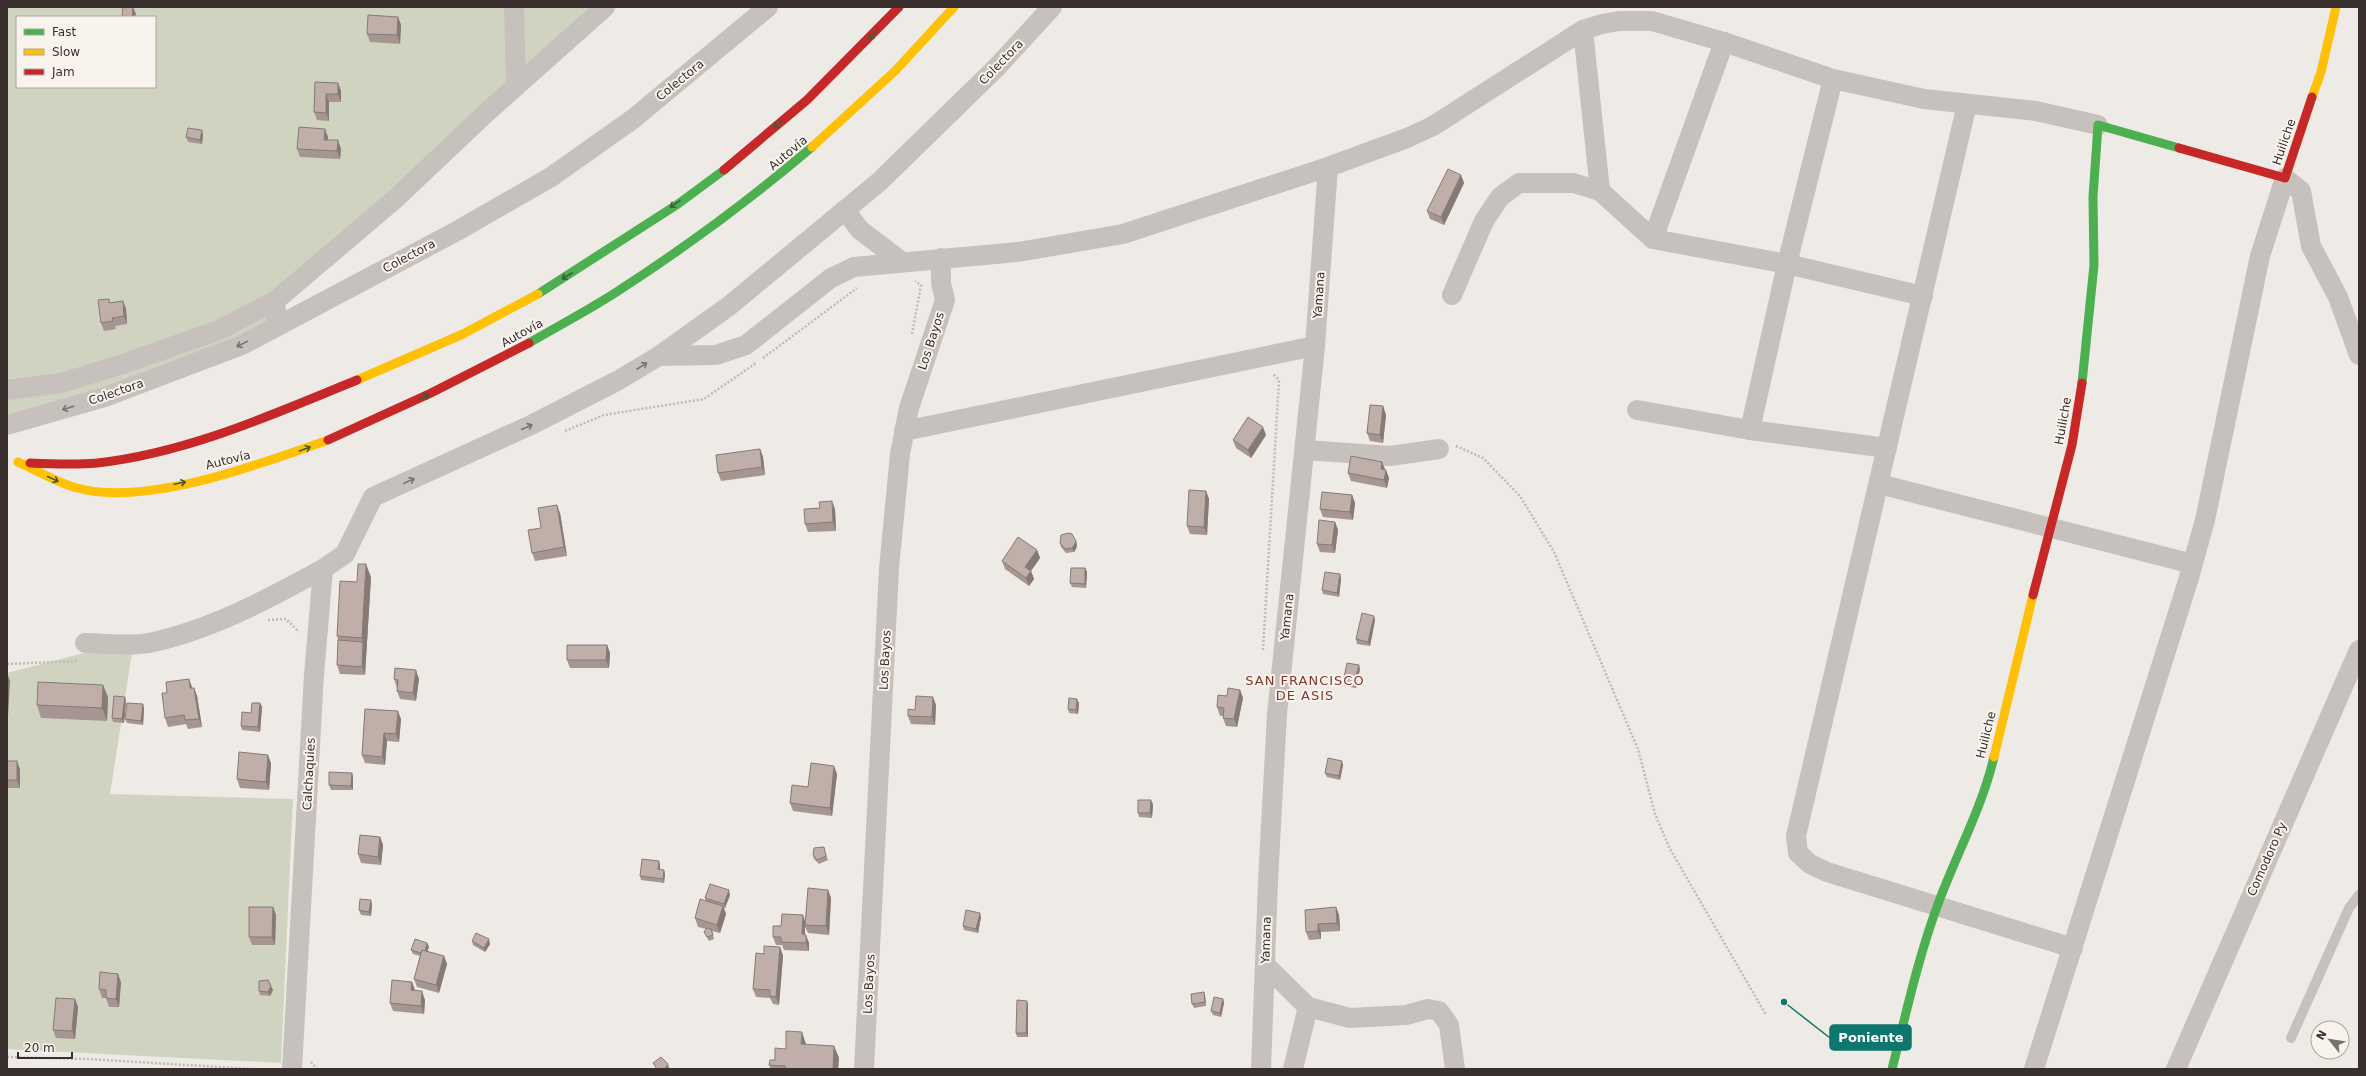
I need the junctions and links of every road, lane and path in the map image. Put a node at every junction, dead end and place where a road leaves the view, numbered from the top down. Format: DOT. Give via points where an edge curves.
graph roads {
  1 [pos="514,7"];
  2 [pos="605,7"];
  3 [pos="768,7"];
  4 [pos="899,7"];
  5 [pos="954,7"];
  6 [pos="1052,7"];
  7 [pos="2336,7"];
  8 [pos="1584,30"];
  9 [pos="1724,42"];
  10 [pos="1833,79"];
  11 [pos="516,86"];
  12 [pos="1967,104"];
  13 [pos="2098,125"];
  14 [pos="1328,166"];
  15 [pos="2285,178"];
  16 [pos="1600,191"];
  17 [pos="845,210"];
  18 [pos="1653,239"];
  19 [pos="941,258"];
  20 [pos="1787,264"];
  21 [pos="906,269"];
  22 [pos="863,284"];
  23 [pos="1452,295"];
  24 [pos="1922,296"];
  25 [pos="275,301"];
  26 [pos="276,325"];
  27 [pos="911,339"];
  28 [pos="1315,346"];
  29 [pos="2359,354"];
  30 [pos="659,356"];
  31 [pos="1270,372"];
  32 [pos="7,390"];
  33 [pos="1637,410"];
  34 [pos="7,425"];
  35 [pos="1750,430"];
  36 [pos="904,431"];
  37 [pos="560,433"];
  38 [pos="1887,448"];
  39 [pos="1439,449"];
  40 [pos="1305,450"];
  41 [pos="7,459"];
  42 [pos="18,462"];
  43 [pos="1879,484"];
  44 [pos="2049,528"];
  45 [pos="2193,564"];
  46 [pos="323,569"];
  47 [pos="264,621"];
  48 [pos="303,636"];
  49 [pos="2359,650"];
  50 [pos="85,652"];
  51 [pos="1262,658"];
  52 [pos="7,664"];
  53 [pos="2359,895"];
  54 [pos="1937,906"];
  55 [pos="2073,948"];
  56 [pos="1265,965"];
  57 [pos="1308,1007"];
  58 [pos="1766,1015"];
  59 [pos="2291,1038"];
  60 [pos="7,1057"];
  61 [pos="253,1069"];
  62 [pos="292,1069"];
  63 [pos="864,1069"];
  64 [pos="1261,1069"];
  65 [pos="1293,1069"];
  66 [pos="1455,1069"];
  67 [pos="1892,1069"];
  68 [pos="2034,1069"];
  69 [pos="2176,1069"];
  1 -- 11 [label="street"];
  2 -- 11 [label="street"];
  3 -- 26 [label="street, Colectora" via="633,119 551,177 457,231"];
  4 -- 42 [label="street, Autovía, one-way" via="834,73 706,183 572,274 521,304 421,354 336,390 194,441 147,455 95,463 49,465"];
  42 -- 5 [label="street, Autovía, one-way" via="76,488 101,492 150,491 246,469 345,434 431,393 525,346 617,292 741,205 828,133 895,71"];
  6 -- 17 [label="street, Colectora" via="997,67 879,182"];
  7 -- 15 [label="street, Huiliche" via="2321,72"];
  8 -- 9 [label="street" via="1619,21 1652,21"];
  8 -- 14 [label="street" via="1433,126"];
  8 -- 16 [label="street"];
  9 -- 10 [label="street"];
  9 -- 18 [label="street"];
  10 -- 12 [label="street" via="1924,99"];
  10 -- 20 [label="street"];
  11 -- 25 [label="street" via="394,200"];
  12 -- 13 [label="street" via="2036,111"];
  12 -- 24 [label="street"];
  13 -- 15 [label="street, Huiliche"];
  13 -- 44 [label="street, Huiliche" via="2093,197 2094,266 2085,360 2072,445"];
  14 -- 19 [label="street" via="1124,234 1018,252"];
  14 -- 28 [label="street, Yamana"];
  15 -- 29 [label="street" via="2300,191 2311,246 2338,298"];
  15 -- 45 [label="street" via="2260,256 2205,520"];
  16 -- 18 [label="street"];
  16 -- 23 [label="street" via="1573,183 1519,183 1500,197 1484,221"];
  17 -- 21 [label="street" via="860,230"];
  17 -- 30 [label="street, Colectora" via="729,306"];
  18 -- 20 [label="street"];
  19 -- 21 [label="street"];
  19 -- 36 [label="street, Los Bayos" via="941,283 945,300 909,408"];
  20 -- 24 [label="street"];
  20 -- 35 [label="street"];
  21 -- 27 [label="path" via="921,285"];
  21 -- 30 [label="street" via="854,267 831,278 746,345 716,355"];
  22 -- 37 [label="path" via="704,399 604,415"];
  24 -- 38 [label="street"];
  25 -- 26 [label="street"];
  25 -- 32 [label="street" via="218,330 122,364 61,383"];
  26 -- 34 [label="street, Colectora, one-way" via="242,345 191,366 105,397"];
  28 -- 36 [label="street"];
  28 -- 40 [label="street, Yamana"];
  46 -- 30 [label="street, Colectora, one-way" via="345,554 373,498 531,425 617,381"];
  31 -- 51 [label="path" via="1280,380"];
  33 -- 35 [label="street"];
  35 -- 38 [label="street"];
  36 -- 63 [label="street, Los Bayos" via="889,569"];
  38 -- 43 [label="street"];
  39 -- 40 [label="street" via="1390,456"];
  39 -- 58 [label="path" via="1459,446 1483,458 1520,496 1554,552 1638,749 1655,814 1670,849"];
  40 -- 56 [label="street, Yamana" via="1277,714"];
  41 -- 42 [label="street, Autovía"];
  43 -- 44 [label="street"];
  43 -- 54 [label="street" via="1796,836 1798,853 1810,864 1827,872"];
  44 -- 45 [label="street"];
  44 -- 54 [label="street, Huiliche" via="1991,769"];
  45 -- 55 [label="street"];
  46 -- 50 [label="street" via="273,596 202,628 148,643"];
  46 -- 62 [label="street, Calchaquies" via="314,676"];
  47 -- 48 [label="path" via="286,619"];
  49 -- 69 [label="street, Comodoro Py"];
  50 -- 52 [label="path"];
  53 -- 59 [label="lane" via="2349,908"];
  54 -- 55 [label="street"];
  54 -- 67 [label="street, Huiliche"];
  55 -- 68 [label="street"];
  56 -- 57 [label="street"];
  56 -- 64 [label="street, Yamana"];
  57 -- 65 [label="street"];
  57 -- 66 [label="street" via="1350,1018 1406,1015 1428,1009 1439,1011 1449,1025"];
  60 -- 61 [label="path"];
}
